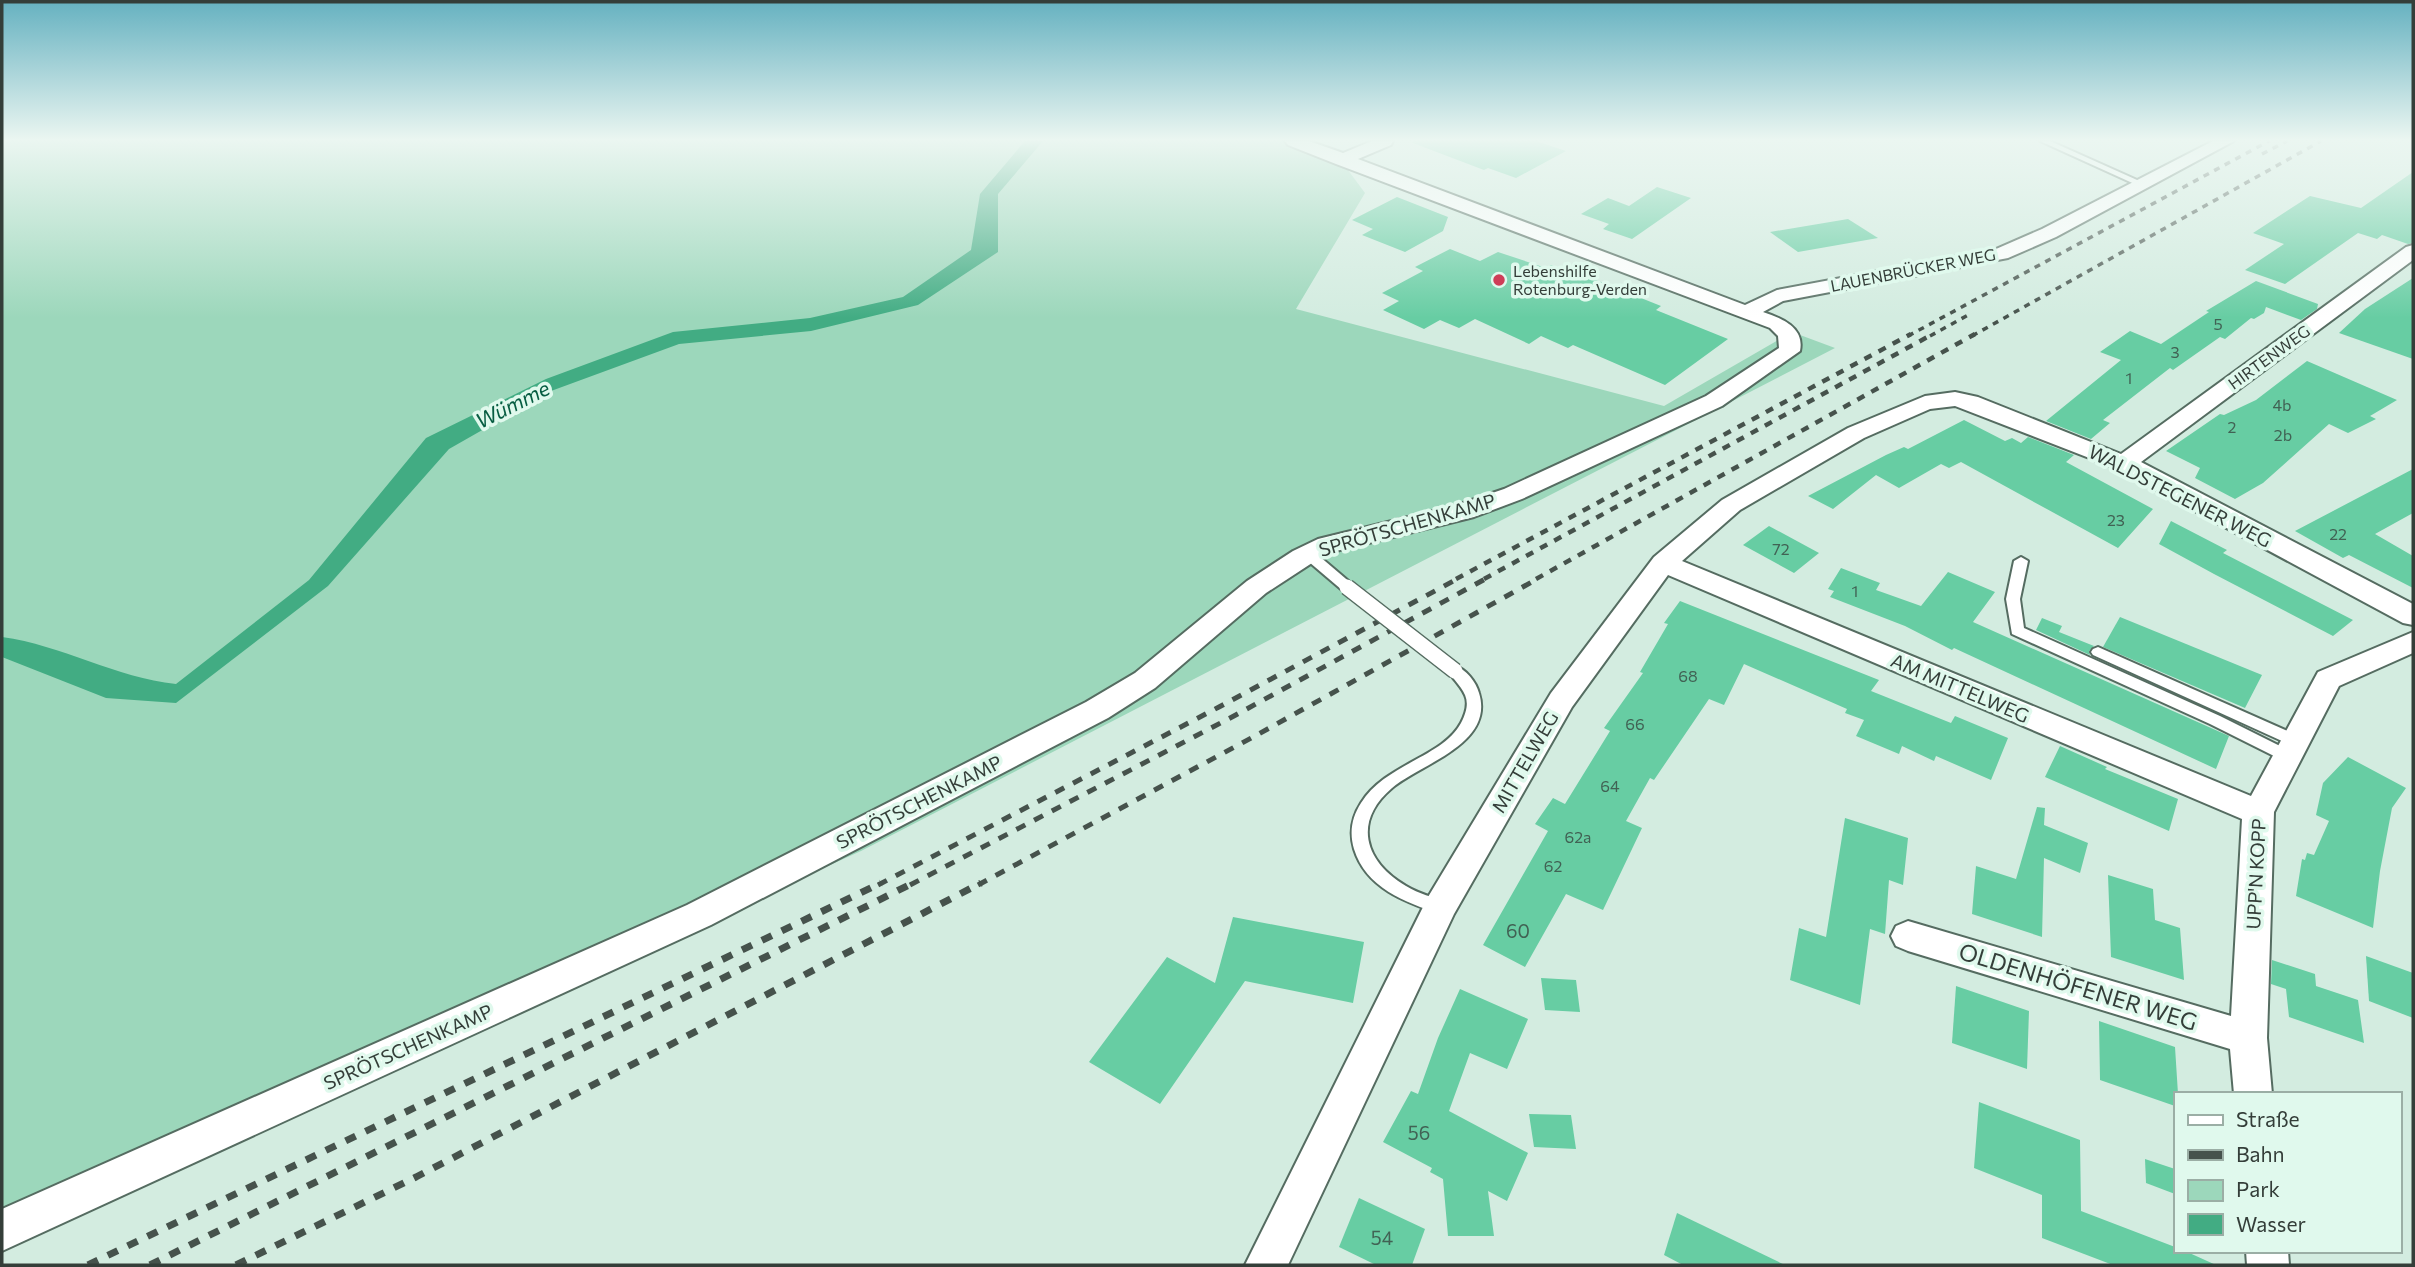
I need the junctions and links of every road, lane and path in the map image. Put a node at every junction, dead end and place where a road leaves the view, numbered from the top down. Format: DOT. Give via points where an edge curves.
graph roads {
  1 [pos="1449,200"];
  2 [pos="2111,200"];
  3 [pos="2413,252"];
  4 [pos="1747,312"];
  5 [pos="1939,400"];
  6 [pos="2124,463"];
  7 [pos="1307,553"];
  8 [pos="2021,561"];
  9 [pos="1663,563"];
  10 [pos="2413,616"];
  11 [pos="2413,642"];
  12 [pos="2098,652"];
  13 [pos="2291,748"];
  14 [pos="2258,812"];
  15 [pos="1440,907"];
  16 [pos="1908,936"];
  17 [pos="2248,1038"];
  18 [pos="2253,1092"];
  19 [pos="2,1230"];
  20 [pos="1266,1265"];
  1 -- 4 [label="street"];
  2 -- 4 [label="street, LAUENBRÜCKER WEG" via="2001,254 1777,296"];
  3 -- 6 [label="street, HIRTENWEG"];
  4 -- 7 [label="street, SPRÖTSCHENKAMP" via="1777,324 1792,344 1789,351 1714,401 1513,494"];
  5 -- 6 [label="street, WALDSTEGENER WEG" via="1984,407"];
  5 -- 9 [label="street, MITTELWEG" via="1813,456 1731,505"];
  6 -- 10 [label="street, WALDSTEGENER WEG"];
  7 -- 15 [label="lane, bridge" via="1472,689 1472,718 1463,734 1387,783 1370,800 1357,829 1362,855 1376,873 1400,891"];
  7 -- 19 [label="street, SPRÖTSCHENKAMP" via="1271,577 1149,678 1084,716 699,915"];
  8 -- 13 [label="lane" via="2012,599 2017,631 2215,720"];
  9 -- 14 [label="street, AM MITTELWEG"];
  9 -- 15 [label="street, MITTELWEG" via="1561,700"];
  11 -- 13 [label="street, UPP'N KOPP" via="2328,679"];
  12 -- 13 [label="lane"];
  13 -- 14 [label="street, UPP'N KOPP"];
  14 -- 17 [label="street, UPP'N KOPP"];
  15 -- 20 [label="street, MITTELWEG"];
  16 -- 17 [label="street, OLDENHÖFENER WEG"];
  17 -- 18 [label="street, UPP'N KOPP"];
}
